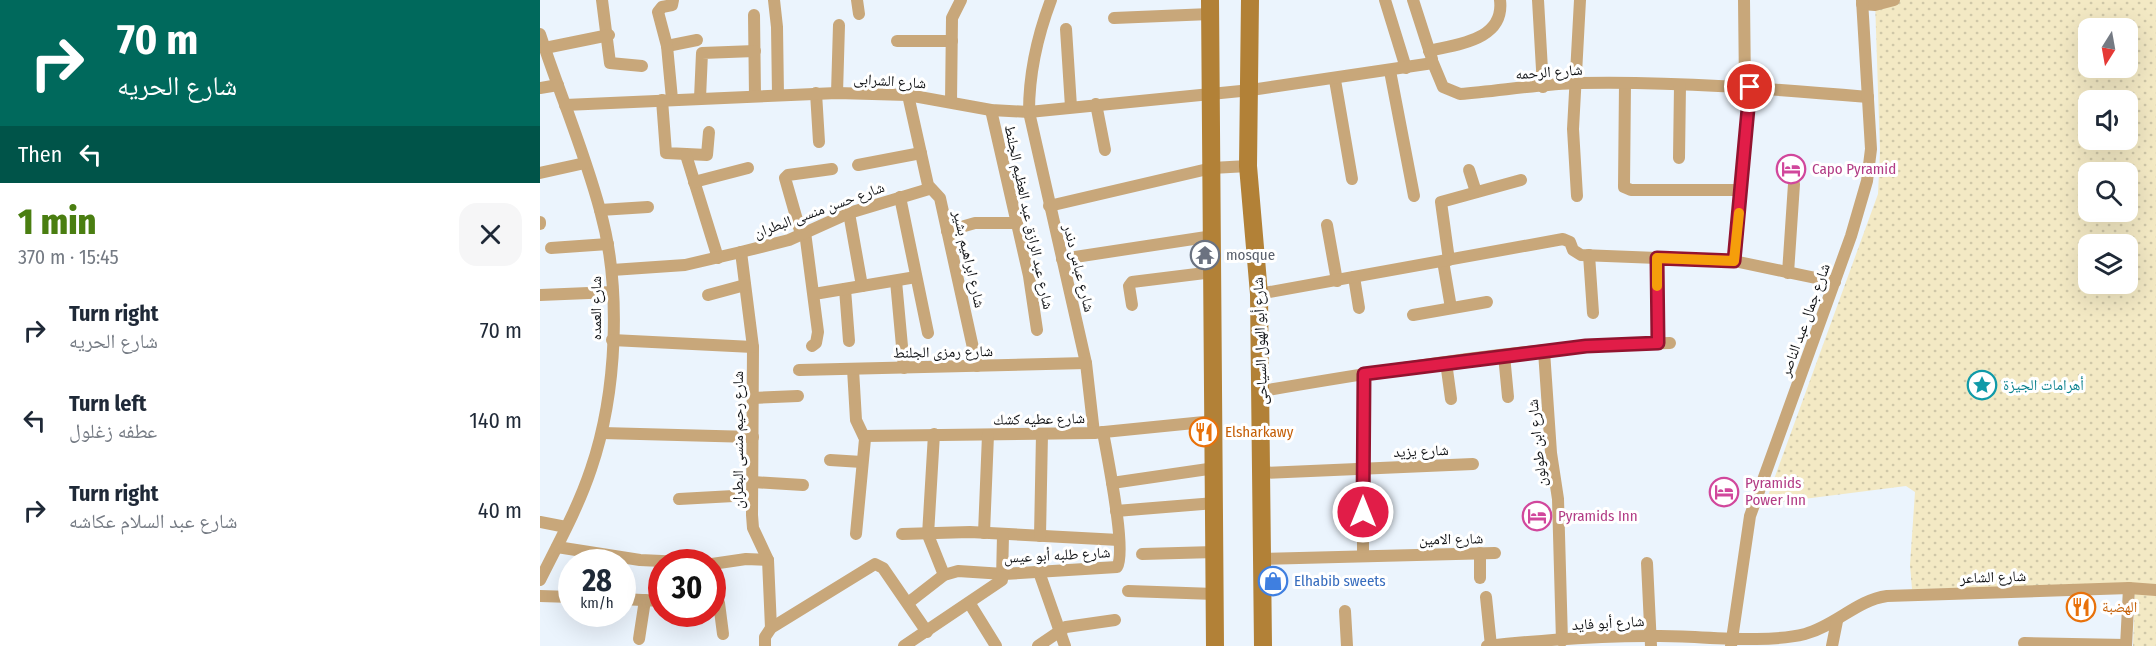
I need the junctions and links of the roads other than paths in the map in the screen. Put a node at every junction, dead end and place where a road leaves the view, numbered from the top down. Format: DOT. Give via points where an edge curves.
graph roads {
  1 [pos="603,0"];
  2 [pos="673,0"];
  3 [pos="774,0"];
  4 [pos="857,0"];
  5 [pos="961,0"];
  6 [pos="1051,0"];
  7 [pos="1250,0"];
  8 [pos="1385,0"];
  9 [pos="1413,0"];
  10 [pos="1500,0"];
  11 [pos="1538,0"];
  12 [pos="1580,0"];
  13 [pos="1744,0"];
  14 [pos="1894,0"];
  15 [pos="1862,2"];
  16 [pos="1210,7"];
  17 [pos="859,14"];
  18 [pos="754,15"];
  19 [pos="1114,18"];
  20 [pos="839,25"];
  21 [pos="1066,29"];
  22 [pos="540,34"];
  23 [pos="609,35"];
  24 [pos="697,40"];
  25 [pos="897,41"];
  26 [pos="952,41"];
  27 [pos="667,46"];
  28 [pos="545,48"];
  29 [pos="755,51"];
  30 [pos="1431,57"];
  31 [pos="642,66"];
  32 [pos="1406,68"];
  33 [pos="1390,71"];
  34 [pos="1335,80"];
  35 [pos="1576,83"];
  36 [pos="1625,83"];
  37 [pos="558,84"];
  38 [pos="1680,85"];
  39 [pos="1543,87"];
  40 [pos="1748,87"];
  41 [pos="540,88"];
  42 [pos="1251,90"];
  43 [pos="1211,92"];
  44 [pos="816,93"];
  45 [pos="837,93"];
  46 [pos="778,95"];
  47 [pos="908,95"];
  48 [pos="756,96"];
  49 [pos="1868,97"];
  50 [pos="700,98"];
  51 [pos="667,99"];
  52 [pos="951,102"];
  53 [pos="1096,104"];
  54 [pos="565,105"];
  55 [pos="1071,107"];
  56 [pos="990,110"];
  57 [pos="1029,112"];
  58 [pos="709,132"];
  59 [pos="819,142"];
  60 [pos="1106,150"];
  61 [pos="921,153"];
  62 [pos="686,155"];
  63 [pos="1679,158"];
  64 [pos="585,164"];
  65 [pos="858,165"];
  66 [pos="1248,166"];
  67 [pos="748,168"];
  68 [pos="1212,168"];
  69 [pos="832,169"];
  70 [pos="1469,170"];
  71 [pos="540,173"];
  72 [pos="1352,179"];
  73 [pos="1521,180"];
  74 [pos="694,182"];
  75 [pos="1794,184"];
  76 [pos="929,189"];
  77 [pos="1741,190"];
  78 [pos="1476,192"];
  79 [pos="1414,196"];
  80 [pos="1576,196"];
  81 [pos="900,197"];
  82 [pos="1049,206"];
  83 [pos="648,207"];
  84 [pos="600,210"];
  85 [pos="849,213"];
  86 [pos="1016,223"];
  87 [pos="1327,225"];
  88 [pos="946,231"];
  89 [pos="803,233"];
  90 [pos="1213,236"];
  91 [pos="608,244"];
  92 [pos="551,248"];
  93 [pos="741,252"];
  94 [pos="1588,255"];
  95 [pos="718,258"];
  96 [pos="1657,258"];
  97 [pos="1062,259"];
  98 [pos="1446,261"];
  99 [pos="1734,261"];
  100 [pos="612,270"];
  101 [pos="1213,272"];
  102 [pos="1788,273"];
  103 [pos="916,277"];
  104 [pos="1354,277"];
  105 [pos="896,280"];
  106 [pos="1337,280"];
  107 [pos="1834,282"];
  108 [pos="745,285"];
  109 [pos="862,286"];
  110 [pos="845,289"];
  111 [pos="613,291"];
  112 [pos="814,294"];
  113 [pos="1259,294"];
  114 [pos="540,295"];
  115 [pos="708,295"];
  116 [pos="1487,302"];
  117 [pos="1132,305"];
  118 [pos="1359,308"];
  119 [pos="1451,308"];
  120 [pos="1593,313"];
  121 [pos="1413,315"];
  122 [pos="1037,330"];
  123 [pos="928,333"];
  124 [pos="612,340"];
  125 [pos="849,341"];
  126 [pos="812,346"];
  127 [pos="753,347"];
  128 [pos="1544,351"];
  129 [pos="1504,356"];
  130 [pos="1446,362"];
  131 [pos="1086,363"];
  132 [pos="976,366"];
  133 [pos="904,368"];
  134 [pos="854,369"];
  135 [pos="799,370"];
  136 [pos="1364,374"];
  137 [pos="1262,392"];
  138 [pos="798,396"];
  139 [pos="1508,397"];
  140 [pos="753,398"];
  141 [pos="1451,399"];
  142 [pos="1214,421"];
  143 [pos="602,433"];
  144 [pos="1099,433"];
  145 [pos="934,434"];
  146 [pos="1042,434"];
  147 [pos="988,435"];
  148 [pos="753,436"];
  149 [pos="864,436"];
  150 [pos="830,460"];
  151 [pos="862,462"];
  152 [pos="1473,464"];
  153 [pos="1215,468"];
  154 [pos="1363,468"];
  155 [pos="1262,473"];
  156 [pos="1112,483"];
  157 [pos="803,484"];
  158 [pos="752,489"];
  159 [pos="679,499"];
  160 [pos="1215,503"];
  161 [pos="1116,511"];
  162 [pos="540,522"];
  163 [pos="567,527"];
  164 [pos="984,533"];
  165 [pos="856,534"];
  166 [pos="902,534"];
  167 [pos="928,535"];
  168 [pos="1004,535"];
  169 [pos="1040,536"];
  170 [pos="1119,540"];
  171 [pos="557,547"];
  172 [pos="1215,552"];
  173 [pos="1480,553"];
  174 [pos="1496,553"];
  175 [pos="1142,554"];
  176 [pos="1363,556"];
  177 [pos="1263,559"];
  178 [pos="648,560"];
  179 [pos="768,560"];
  180 [pos="726,562"];
  181 [pos="1647,563"];
  182 [pos="1040,572"];
  183 [pos="1004,574"];
  184 [pos="944,575"];
  185 [pos="1480,578"];
  186 [pos="540,580"];
  187 [pos="2129,588"];
  188 [pos="2156,590"];
  189 [pos="1128,591"];
  190 [pos="1215,594"];
  191 [pos="540,596"];
  192 [pos="558,597"];
  193 [pos="1486,597"];
  194 [pos="636,600"];
  195 [pos="645,600"];
  196 [pos="648,600"];
  197 [pos="908,603"];
  198 [pos="970,604"];
  199 [pos="1345,611"];
  200 [pos="1115,620"];
  201 [pos="1837,621"];
  202 [pos="723,627"];
  203 [pos="771,628"];
  204 [pos="1059,631"];
  205 [pos="927,632"];
  206 [pos="723,634"];
  207 [pos="639,639"];
  208 [pos="1651,641"];
  209 [pos="1732,641"];
  210 [pos="1556,643"];
  211 [pos="2024,643"];
  212 [pos="2126,645"];
  213 [pos="765,646"];
  214 [pos="904,646"];
  215 [pos="996,646"];
  216 [pos="1038,646"];
  217 [pos="1065,646"];
  218 [pos="1215,646"];
  219 [pos="1263,646"];
  220 [pos="1347,646"];
  221 [pos="1489,646"];
  222 [pos="1832,646"];
  1 -- 23 [label="street"];
  2 -- 27 [label="street" via="672,5 658,12"];
  3 -- 46 [label="street"];
  4 -- 17 [label="street"];
  5 -- 26 [label="street" via="954,11"];
  6 -- 57 [label="street, شارع عباس دندر" via="1038,34 1029,84"];
  7 -- 42 [label="main road, شارع أبو الهول السياحى"];
  8 -- 32 [label="street"];
  9 -- 30 [label="street, شارع الرحمه"];
  10 -- 30 [label="street" via="1495,26 1488,34"];
  11 -- 39 [label="street"];
  12 -- 35 [label="street"];
  13 -- 40 [label="street"];
  14 -- 15 [label="street" via="1875,5"];
  15 -- 49 [label="street, شارع جمال عبد الناصر"];
  16 -- 19 [label="street"];
  16 -- 43 [label="main road"];
  18 -- 29 [label="street"];
  20 -- 45 [label="street"];
  21 -- 55 [label="street"];
  22 -- 28 [label="street, شارع العمده"];
  23 -- 28 [label="street"];
  23 -- 31 [label="street" via="610,63"];
  24 -- 27 [label="street"];
  25 -- 26 [label="street"];
  26 -- 52 [label="street"];
  27 -- 51 [label="street"];
  28 -- 37 [label="street, شارع العمده"];
  29 -- 48 [label="street"];
  29 -- 50 [label="street" via="702,53"];
  30 -- 32 [label="street"];
  30 -- 39 [label="street, شارع الرحمه" via="1443,87 1454,94"];
  32 -- 33 [label="street"];
  33 -- 34 [label="street"];
  33 -- 79 [label="street"];
  34 -- 42 [label="street"];
  34 -- 72 [label="street"];
  35 -- 36 [label="street, شارع الرحمه"];
  35 -- 39 [label="street, شارع الرحمه"];
  35 -- 80 [label="street"];
  36 -- 38 [label="street, شارع الرحمه"];
  36 -- 77 [label="street" via="1624,187"];
  37 -- 41 [label="street"];
  37 -- 54 [label="street, شارع العمده"];
  38 -- 40 [label="street, شارع الرحمه"];
  38 -- 63 [label="street"];
  40 -- 49 [label="street, شارع الرحمه"];
  40 -- 77 [label="street"];
  42 -- 43 [label="street, شارع الشرابى"];
  42 -- 66 [label="main road, شارع أبو الهول السياحى"];
  43 -- 53 [label="street, شارع الشرابى"];
  43 -- 68 [label="main road"];
  44 -- 45 [label="street, شارع الشرابى"];
  44 -- 46 [label="street, شارع الشرابى"];
  44 -- 59 [label="street"];
  45 -- 47 [label="street, شارع الشرابى"];
  46 -- 48 [label="street, شارع الشرابى"];
  47 -- 52 [label="street, شارع الشرابى"];
  47 -- 61 [label="street, شارع ابراهيم بشير"];
  48 -- 50 [label="street, شارع الشرابى"];
  49 -- 107 [label="street, شارع جمال عبد الناصر" via="1871,149 1867,181"];
  50 -- 51 [label="street, شارع الشرابى"];
  51 -- 54 [label="street, شارع الشرابى"];
  51 -- 62 [label="street" via="664,151"];
  52 -- 56 [label="street, شارع الشرابى"];
  53 -- 55 [label="street, شارع الشرابى"];
  53 -- 60 [label="street"];
  54 -- 64 [label="street, شارع العمده"];
  55 -- 57 [label="street, شارع الشرابى"];
  56 -- 57 [label="street, شارع الشرابى"];
  56 -- 86 [label="street, شارع عبد الرازق عبد العظيم الجلنط"];
  57 -- 82 [label="street, شارع عباس دندر"];
  58 -- 62 [label="street" via="708,156"];
  61 -- 65 [label="street"];
  61 -- 76 [label="street, شارع ابراهيم بشير"];
  62 -- 74 [label="street"];
  64 -- 71 [label="street"];
  64 -- 84 [label="street, شارع العمده"];
  66 -- 68 [label="street"];
  66 -- 113 [label="main road, شارع أبو الهول السياحى"];
  67 -- 74 [label="street"];
  68 -- 82 [label="street"];
  68 -- 90 [label="main road"];
  69 -- 89 [label="street" via="785,178"];
  70 -- 78 [label="street"];
  73 -- 78 [label="street"];
  74 -- 95 [label="street"];
  75 -- 102 [label="street"];
  76 -- 81 [label="street, شارع حسن منسى البطران"];
  76 -- 88 [label="street, شارع ابراهيم بشير" via="940,198"];
  77 -- 99 [label="street"];
  78 -- 98 [label="street" via="1440,204"];
  81 -- 85 [label="street, شارع حسن منسى البطران"];
  81 -- 103 [label="street"];
  82 -- 97 [label="street, شارع عباس دندر"];
  83 -- 84 [label="street"];
  84 -- 91 [label="street, شارع العمده"];
  85 -- 89 [label="street, شارع حسن منسى البطران"];
  85 -- 109 [label="street"];
  86 -- 88 [label="street" via="975,223"];
  86 -- 122 [label="street, شارع عبد الرازق عبد العظيم الجلنط"];
  87 -- 106 [label="street"];
  88 -- 132 [label="street, شارع ابراهيم بشير"];
  89 -- 93 [label="street, شارع حسن منسى البطران"];
  89 -- 112 [label="street"];
  90 -- 97 [label="street"];
  90 -- 101 [label="main road"];
  91 -- 92 [label="street"];
  91 -- 100 [label="street, شارع العمده"];
  93 -- 95 [label="street, شارع حسن منسى البطران"];
  93 -- 108 [label="street, شارع رحيم منسى البطران"];
  94 -- 96 [label="street"];
  94 -- 98 [label="street" via="1575,253 1563,238"];
  94 -- 120 [label="street"];
  95 -- 100 [label="street, شارع حسن منسى البطران" via="657,268"];
  96 -- 99 [label="street"];
  96 -- 128 [label="street" via="1664,343"];
  97 -- 131 [label="street, شارع عباس دندر"];
  98 -- 104 [label="street"];
  98 -- 119 [label="street"];
  99 -- 102 [label="street"];
  100 -- 111 [label="street, شارع العمده"];
  101 -- 117 [label="street" via="1132,282"];
  101 -- 142 [label="main road"];
  102 -- 107 [label="street"];
  103 -- 105 [label="street"];
  103 -- 123 [label="street"];
  104 -- 106 [label="street"];
  104 -- 118 [label="street"];
  105 -- 109 [label="street"];
  105 -- 133 [label="street"];
  106 -- 113 [label="street"];
  107 -- 209 [label="street, شارع جمال عبد الناصر" via="1750,516"];
  108 -- 115 [label="street"];
  108 -- 127 [label="street, شارع رحيم منسى البطران"];
  109 -- 110 [label="street"];
  110 -- 112 [label="street"];
  110 -- 125 [label="street"];
  111 -- 114 [label="street"];
  111 -- 124 [label="street, شارع العمده"];
  112 -- 126 [label="street" via="818,332"];
  113 -- 137 [label="main road, شارع أبو الهول السياحى"];
  116 -- 119 [label="street"];
  119 -- 121 [label="street"];
  124 -- 127 [label="street"];
  124 -- 143 [label="street, شارع العمده"];
  127 -- 140 [label="street, شارع رحيم منسى البطران"];
  128 -- 129 [label="street"];
  128 -- 210 [label="street, شارع ابن طولون" via="1558,499"];
  129 -- 130 [label="street"];
  129 -- 139 [label="street"];
  130 -- 136 [label="street"];
  130 -- 141 [label="street"];
  131 -- 132 [label="street, شارع رمزى الجلنط"];
  131 -- 144 [label="street, شارع عباس دندر"];
  132 -- 133 [label="street, شارع رمزى الجلنط"];
  133 -- 134 [label="street, شارع رمزى الجلنط"];
  134 -- 135 [label="street, شارع رمزى الجلنط"];
  134 -- 149 [label="street" via="856,420"];
  136 -- 137 [label="street"];
  136 -- 154 [label="street"];
  137 -- 155 [label="main road, شارع أبو الهول السياحى"];
  138 -- 140 [label="street"];
  140 -- 148 [label="street, شارع رحيم منسى البطران"];
  142 -- 144 [label="street, شارع عطيه كشك"];
  142 -- 153 [label="main road"];
  143 -- 148 [label="street"];
  143 -- 163 [label="street, شارع العمده"];
  144 -- 146 [label="street, شارع عطيه كشك"];
  144 -- 156 [label="street, شارع طلبه أبو عيس"];
  145 -- 147 [label="street, شارع عطيه كشك"];
  145 -- 149 [label="street, شارع عطيه كشك"];
  145 -- 167 [label="street"];
  146 -- 147 [label="street, شارع عطيه كشك"];
  146 -- 169 [label="street"];
  147 -- 164 [label="street"];
  148 -- 158 [label="street, شارع رحيم منسى البطران"];
  149 -- 151 [label="street"];
  150 -- 151 [label="street"];
  151 -- 165 [label="street"];
  152 -- 154 [label="street, شارع يزيد"];
  153 -- 156 [label="street"];
  153 -- 160 [label="main road"];
  154 -- 155 [label="street, شارع يزيد"];
  154 -- 176 [label="street"];
  155 -- 177 [label="main road, شارع أبو الهول السياحى"];
  156 -- 161 [label="street, شارع طلبه أبو عيس"];
  157 -- 158 [label="street"];
  158 -- 159 [label="street"];
  158 -- 179 [label="street, شارع رحيم منسى البطران" via="753,528"];
  160 -- 161 [label="street"];
  160 -- 172 [label="main road"];
  161 -- 170 [label="street, شارع طلبه أبو عيس"];
  162 -- 163 [label="street"];
  163 -- 171 [label="street, شارع العمده"];
  164 -- 167 [label="street"];
  164 -- 168 [label="street"];
  166 -- 167 [label="street"];
  167 -- 184 [label="street"];
  168 -- 169 [label="street"];
  168 -- 183 [label="street"];
  169 -- 170 [label="street"];
  170 -- 182 [label="street, شارع طلبه أبو عيس" via="1117,567"];
  171 -- 178 [label="street"];
  171 -- 186 [label="street, شارع العمده"];
  172 -- 175 [label="street"];
  172 -- 190 [label="main road"];
  173 -- 174 [label="street, شارع الامين"];
  173 -- 176 [label="street, شارع الامين"];
  173 -- 185 [label="street"];
  176 -- 177 [label="street, شارع الامين"];
  177 -- 219 [label="main road, شارع أبو الهول السياحى"];
  179 -- 180 [label="street"];
  179 -- 203 [label="street, شارع رحيم منسى البطران"];
  181 -- 208 [label="street"];
  182 -- 183 [label="street, شارع طلبه أبو عيس"];
  182 -- 204 [label="street"];
  183 -- 184 [label="street, شارع طلبه أبو عيس" via="965,570"];
  183 -- 198 [label="street" via="997,586"];
  184 -- 197 [label="street, شارع طلبه أبو عيس"];
  187 -- 188 [label="street, شارع الشاعر"];
  187 -- 201 [label="street, شارع الشاعر" via="1887,596 1862,604"];
  187 -- 212 [label="street"];
  189 -- 190 [label="street"];
  190 -- 218 [label="main road"];
  191 -- 192 [label="street"];
  193 -- 221 [label="street"];
  194 -- 195 [label="street"];
  195 -- 196 [label="street"];
  195 -- 207 [label="street"];
  197 -- 203 [label="street" via="884,568 874,564"];
  197 -- 205 [label="street"];
  198 -- 205 [label="street"];
  198 -- 215 [label="street"];
  199 -- 220 [label="street"];
  200 -- 204 [label="street"];
  201 -- 209 [label="street, شارع الشاعر" via="1806,634"];
  201 -- 222 [label="street"];
  202 -- 206 [label="street"];
  203 -- 213 [label="street"];
  204 -- 216 [label="street"];
  204 -- 217 [label="street"];
  205 -- 214 [label="street"];
  208 -- 209 [label="street, شارع أبو فايد"];
  208 -- 210 [label="street, شارع أبو فايد"];
  210 -- 221 [label="street, شارع أبو فايد"];
  211 -- 212 [label="street"];
}
